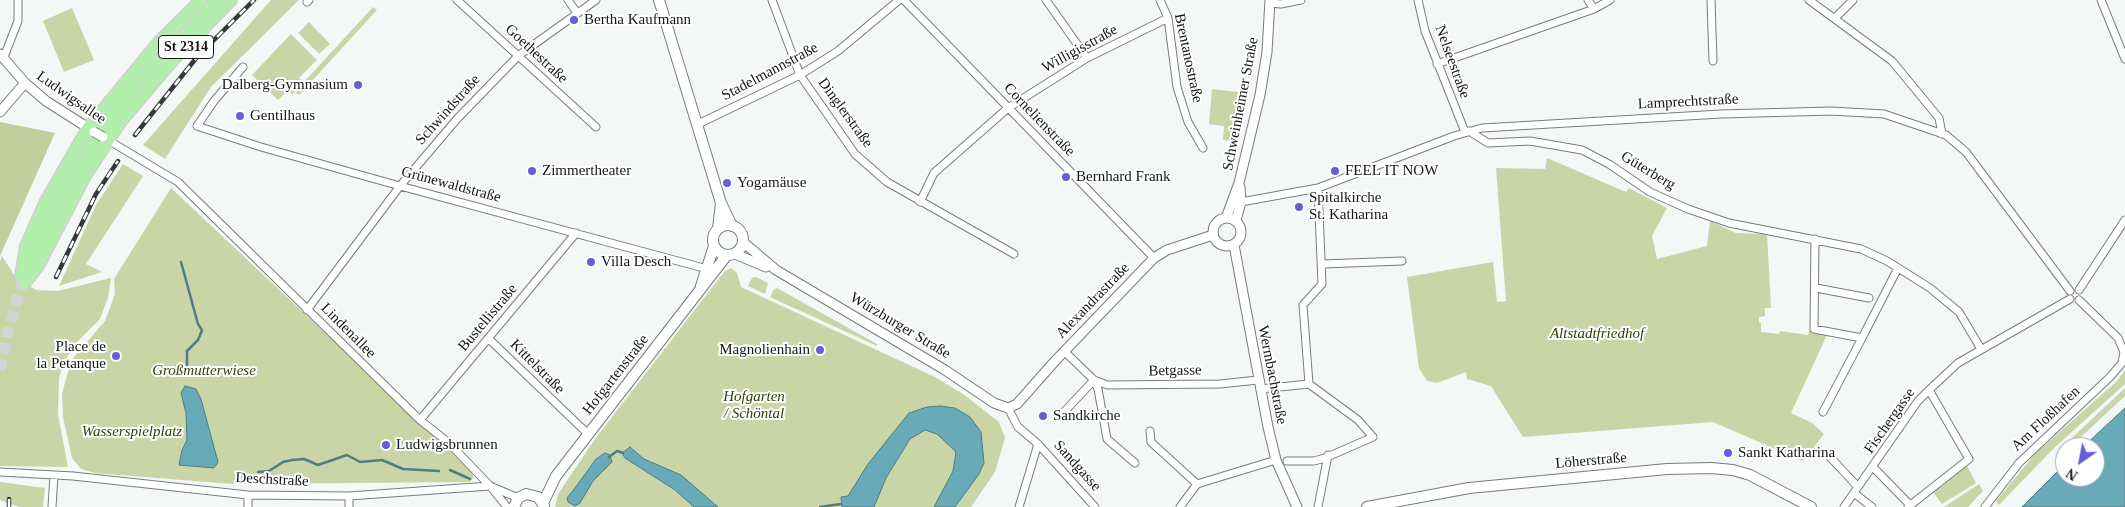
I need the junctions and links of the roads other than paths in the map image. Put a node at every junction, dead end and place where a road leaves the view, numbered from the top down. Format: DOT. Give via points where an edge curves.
graph roads {
  1 [pos="18,0"];
  2 [pos="201,0"];
  3 [pos="218,0"];
  4 [pos="231,0"];
  5 [pos="457,0"];
  6 [pos="568,0"];
  7 [pos="596,0"];
  8 [pos="659,0"];
  9 [pos="772,0"];
  10 [pos="900,0"];
  11 [pos="904,0"];
  12 [pos="1046,0"];
  13 [pos="1160,0"];
  14 [pos="1301,0"];
  15 [pos="1418,0"];
  16 [pos="1588,0"];
  17 [pos="1610,0"];
  18 [pos="1711,0"];
  19 [pos="1809,0"];
  20 [pos="1853,0"];
  21 [pos="2101,0"];
  22 [pos="1270,2"];
  23 [pos="1594,9"];
  24 [pos="577,13"];
  25 [pos="1168,18"];
  26 [pos="1835,18"];
  27 [pos="2,55"];
  28 [pos="518,56"];
  29 [pos="1087,58"];
  30 [pos="2125,59"];
  31 [pos="1714,61"];
  32 [pos="1438,64"];
  33 [pos="243,67"];
  34 [pos="800,75"];
  35 [pos="25,83"];
  36 [pos="1008,108"];
  37 [pos="0,112"];
  38 [pos="696,125"];
  39 [pos="596,128"];
  40 [pos="91,130"];
  41 [pos="1467,131"];
  42 [pos="1942,134"];
  43 [pos="106,138"];
  44 [pos="1203,148"];
  45 [pos="400,186"];
  46 [pos="1318,188"];
  47 [pos="1237,201"];
  48 [pos="920,202"];
  49 [pos="721,203"];
  50 [pos="1226,218"];
  51 [pos="1236,220"];
  52 [pos="2125,220"];
  53 [pos="732,226"];
  54 [pos="718,229"];
  55 [pos="576,233"];
  56 [pos="1213,235"];
  57 [pos="1815,239"];
  58 [pos="743,242"];
  59 [pos="1234,245"];
  60 [pos="714,246"];
  61 [pos="1014,254"];
  62 [pos="731,255"];
  63 [pos="1154,258"];
  64 [pos="1402,261"];
  65 [pos="1323,264"];
  66 [pos="700,267"];
  67 [pos="1898,268"];
  68 [pos="776,270"];
  69 [pos="22,283"];
  70 [pos="1816,288"];
  71 [pos="2079,290"];
  72 [pos="699,292"];
  73 [pos="2070,295"];
  74 [pos="1869,298"];
  75 [pos="2079,300"];
  76 [pos="307,310"];
  77 [pos="1862,338"];
  78 [pos="489,339"];
  79 [pos="1981,349"];
  80 [pos="1064,351"];
  81 [pos="2124,352"];
  82 [pos="1094,380"];
  83 [pos="1309,384"];
  84 [pos="1259,385"];
  85 [pos="1929,390"];
  86 [pos="1008,408"];
  87 [pos="1823,412"];
  88 [pos="1063,413"];
  89 [pos="420,420"];
  90 [pos="1150,431"];
  91 [pos="588,434"];
  92 [pos="1038,444"];
  93 [pos="1328,455"];
  94 [pos="1830,457"];
  95 [pos="1276,460"];
  96 [pos="1287,461"];
  97 [pos="1135,463"];
  98 [pos="1873,468"];
  99 [pos="0,472"];
  100 [pos="54,475"];
  101 [pos="556,476"];
  102 [pos="1197,484"];
  103 [pos="490,486"];
  104 [pos="1856,490"];
  105 [pos="531,494"];
  106 [pos="248,495"];
  107 [pos="349,496"];
  108 [pos="516,502"];
  109 [pos="543,505"];
  110 [pos="1909,506"];
  111 [pos="52,507"];
  112 [pos="248,507"];
  113 [pos="349,507"];
  114 [pos="507,507"];
  115 [pos="1019,507"];
  116 [pos="1095,507"];
  117 [pos="1180,507"];
  118 [pos="1297,507"];
  119 [pos="1318,507"];
  120 [pos="1367,507"];
  121 [pos="1811,507"];
  122 [pos="1844,507"];
  123 [pos="1872,507"];
  124 [pos="1985,507"];
  1 -- 27 [label="street" via="18,21"];
  2 -- 40 [label="highway, St 2314" via="159,42"];
  3 -- 69 [label="highway" via="138,82 109,120 51,215"];
  4 -- 43 [label="highway, St 2314"];
  5 -- 28 [label="street, Goethestraße"];
  6 -- 24 [label="street"];
  7 -- 24 [label="street, Schwindstraße"];
  8 -- 38 [label="main road"];
  9 -- 34 [label="street, Dinglerstraße"];
  10 -- 34 [label="street, Stadelmannstraße" via="838,51"];
  11 -- 36 [label="street, Cornelienstraße"];
  12 -- 29 [label="street"];
  13 -- 25 [label="street, Brentanostraße"];
  14 -- 22 [label="street" via="1281,4"];
  15 -- 32 [label="street, Nelseestraße" via="1425,32"];
  16 -- 23 [label="street"];
  17 -- 23 [label="street"];
  18 -- 31 [label="street"];
  19 -- 26 [label="street"];
  20 -- 26 [label="street"];
  21 -- 30 [label="street"];
  22 -- 47 [label="street, Schweinheimer Straße" via="1261,86"];
  23 -- 32 [label="street"];
  24 -- 28 [label="street, Schwindstraße"];
  25 -- 29 [label="street, Willigisstraße"];
  25 -- 44 [label="street, Brentanostraße" via="1177,87 1188,122"];
  26 -- 42 [label="street" via="1892,62 1939,118"];
  27 -- 35 [label="street, Ludwigsallee"];
  28 -- 39 [label="street, Goethestraße"];
  28 -- 45 [label="street, Schwindstraße" via="457,119"];
  29 -- 36 [label="street, Willigisstraße"];
  32 -- 41 [label="street, Nelseestraße"];
  33 -- 45 [label="street, Grünewaldstraße" via="214,100 197,126"];
  34 -- 38 [label="street, Stadelmannstraße"];
  34 -- 48 [label="street, Dinglerstraße" via="855,154 887,182"];
  35 -- 37 [label="street"];
  35 -- 40 [label="street, Ludwigsallee"];
  36 -- 48 [label="street, Willigisstraße" via="934,173"];
  36 -- 63 [label="street, Cornelienstraße"];
  38 -- 49 [label="main road"];
  40 -- 43 [label="street, Ludwigsallee, bridge"];
  40 -- 69 [label="highway" via="37,220 26,246"];
  41 -- 42 [label="street, Lamprechtstraße" via="1711,114 1831,111 1884,114"];
  41 -- 46 [label="street, Lamprechtstraße"];
  41 -- 57 [label="street, Güterberg" via="1488,143 1530,141 1582,150 1650,192 1688,209 1729,223"];
  42 -- 73 [label="street, Lamprechtstraße" via="1966,152"];
  43 -- 69 [label="highway" via="40,264"];
  43 -- 76 [label="street, Lindenallee" via="178,182"];
  45 -- 55 [label="street, Grünewaldstraße"];
  45 -- 76 [label="street, Schwindstraße"];
  46 -- 47 [label="street, Lamprechtstraße"];
  46 -- 65 [label="street"];
  47 -- 50 [label="street, Schweinheimer Straße"];
  47 -- 51 [label="street, Schweinheimer Straße"];
  48 -- 61 [label="street, Dinglerstraße"];
  49 -- 53 [label="main road"];
  49 -- 54 [label="main road"];
  50 -- 51 [label="street"];
  50 -- 56 [label="street" via="1216,223"];
  51 -- 59 [label="street" via="1242,231"];
  52 -- 71 [label="street"];
  53 -- 54 [label="main road"];
  53 -- 58 [label="main road" via="739,230"];
  54 -- 60 [label="main road" via="713,238"];
  55 -- 66 [label="street, Grünewaldstraße"];
  55 -- 78 [label="street, Bustellistraße"];
  56 -- 59 [label="street" via="1222,246"];
  56 -- 63 [label="street, Alexandrastraße" via="1167,250"];
  57 -- 67 [label="street, Güterberg" via="1861,249"];
  57 -- 70 [label="street"];
  58 -- 62 [label="main road"];
  58 -- 68 [label="street, Würzburger Straße"];
  59 -- 84 [label="street, Wermbachstraße"];
  60 -- 62 [label="main road" via="719,253"];
  60 -- 72 [label="main road, Hofgartenstraße"];
  62 -- 68 [label="street, Würzburger Straße"];
  62 -- 72 [label="main road, Hofgartenstraße"];
  63 -- 80 [label="street, Alexandrastraße"];
  64 -- 65 [label="street"];
  65 -- 83 [label="street" via="1322,284 1303,305"];
  67 -- 77 [label="street"];
  67 -- 79 [label="street, Güterberg" via="1959,312"];
  68 -- 86 [label="street, Würzburger Straße" via="938,366 994,404"];
  70 -- 74 [label="street"];
  70 -- 77 [label="street" via="1814,329"];
  71 -- 73 [label="street" via="2075,288"];
  71 -- 75 [label="street"];
  72 -- 91 [label="main road, Hofgartenstraße"];
  73 -- 75 [label="street"];
  73 -- 79 [label="street, Fischergasse"];
  75 -- 81 [label="street" via="2118,338"];
  76 -- 89 [label="street, Lindenallee"];
  77 -- 87 [label="street"];
  78 -- 89 [label="street, Bustellistraße"];
  78 -- 91 [label="street, Kittelstraße"];
  79 -- 85 [label="street, Fischergasse" via="1958,363"];
  80 -- 82 [label="street"];
  80 -- 86 [label="street, Alexandrastraße" via="1017,404"];
  81 -- 124 [label="street, Am Floßhafen" via="2122,363 2110,377 2019,463"];
  82 -- 84 [label="street, Betgasse" via="1107,385"];
  82 -- 88 [label="street"];
  82 -- 97 [label="street" via="1107,439"];
  83 -- 84 [label="street, Betgasse"];
  83 -- 93 [label="street" via="1358,420 1373,437"];
  84 -- 95 [label="street, Wermbachstraße"];
  85 -- 98 [label="street, Fischergasse" via="1918,401"];
  85 -- 110 [label="street" via="1969,459"];
  86 -- 92 [label="street, Sandgasse" via="1018,427"];
  89 -- 103 [label="street, Lindenallee" via="449,442"];
  90 -- 102 [label="street" via="1151,442"];
  91 -- 101 [label="main road, Hofgartenstraße"];
  92 -- 115 [label="street"];
  92 -- 116 [label="street, Sandgasse"];
  93 -- 96 [label="street" via="1314,461"];
  93 -- 119 [label="street"];
  94 -- 104 [label="street"];
  95 -- 102 [label="street"];
  95 -- 118 [label="street, Wermbachstraße"];
  98 -- 104 [label="street, Fischergasse"];
  98 -- 110 [label="street"];
  99 -- 100 [label="street, Deschstraße"];
  100 -- 106 [label="street, Deschstraße"];
  100 -- 111 [label="street"];
  101 -- 105 [label="main road, Hofgartenstraße"];
  101 -- 109 [label="main road, Hofgartenstraße"];
  102 -- 117 [label="street"];
  103 -- 107 [label="street, Deschstraße"];
  103 -- 108 [label="street, Lindenallee"];
  103 -- 114 [label="street"];
  104 -- 122 [label="street, Fischergasse"];
  104 -- 123 [label="street"];
  105 -- 108 [label="main road, Hofgartenstraße"];
  105 -- 109 [label="main road" via="538,497"];
  106 -- 107 [label="street, Deschstraße"];
  106 -- 112 [label="street"];
  107 -- 113 [label="street"];
  120 -- 121 [label="main road, Löherstraße" via="1469,488 1668,469 1711,468 1750,475"];
}
